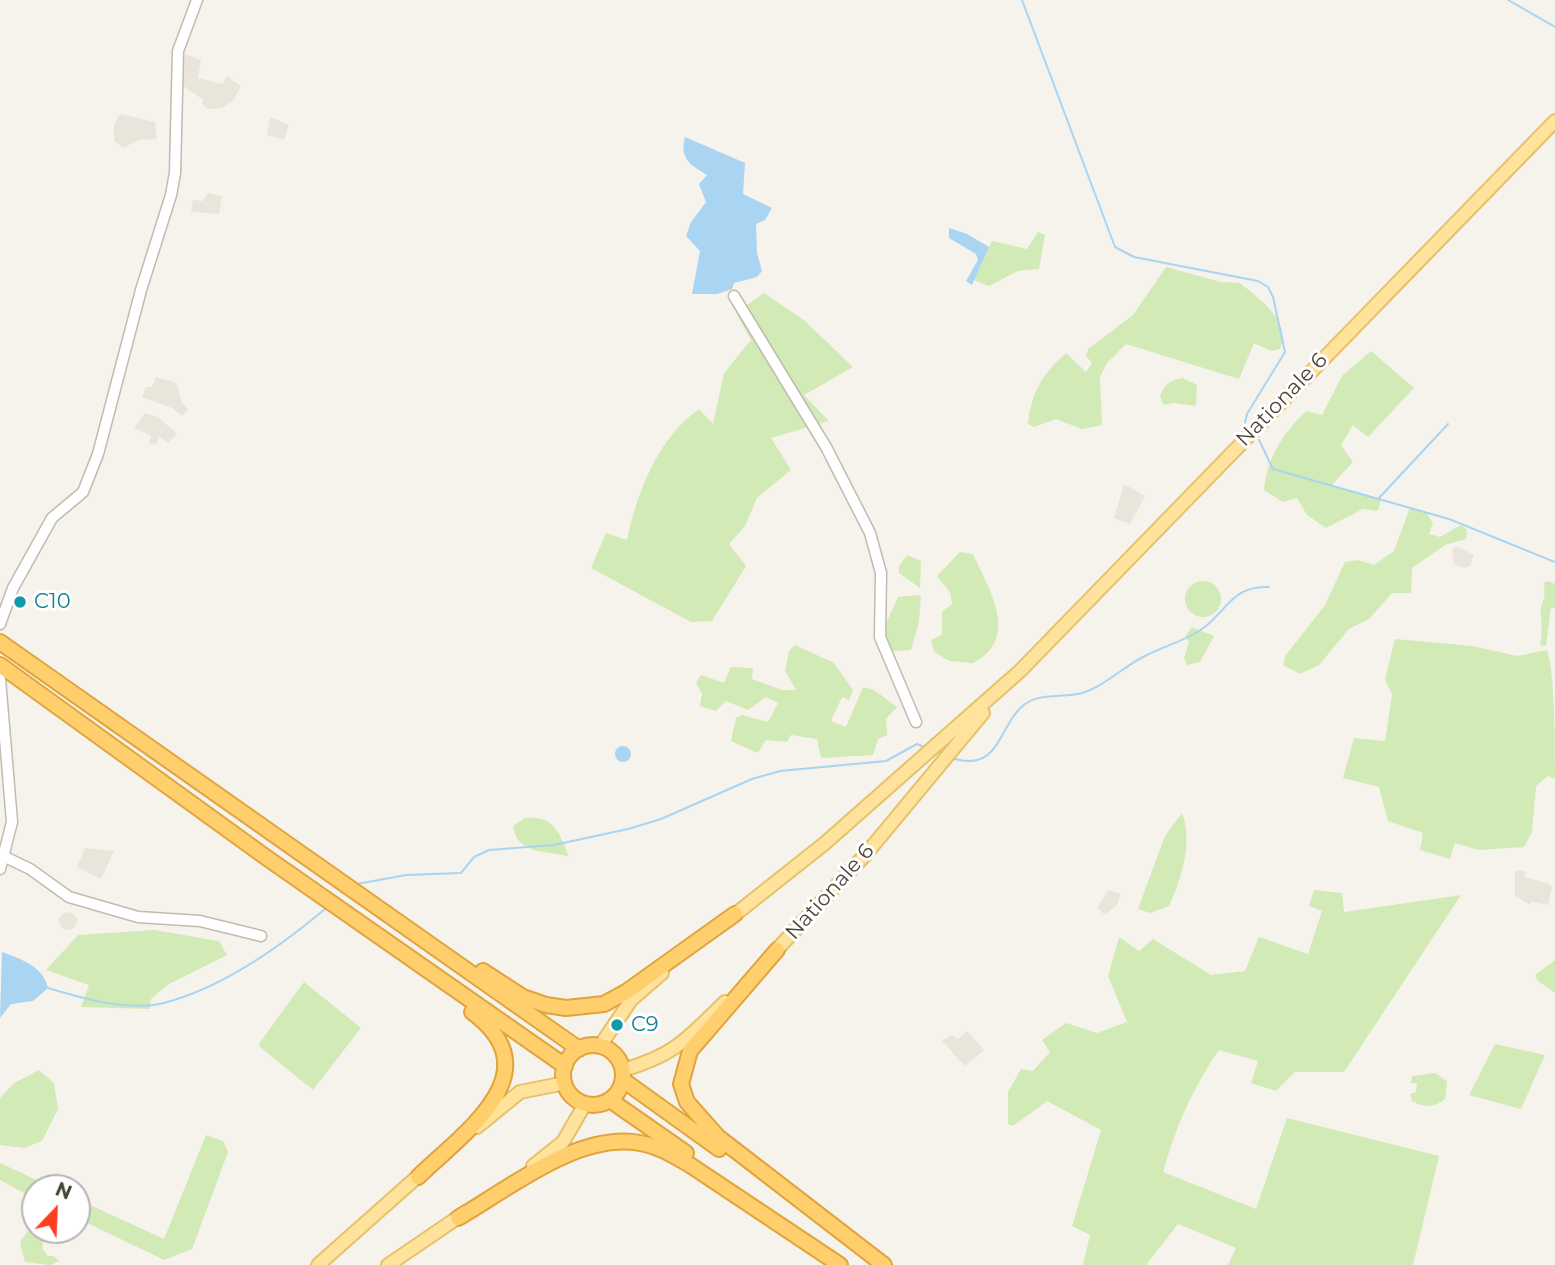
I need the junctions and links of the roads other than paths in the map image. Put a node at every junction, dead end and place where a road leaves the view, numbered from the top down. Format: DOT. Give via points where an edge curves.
graph roads {
  1 [pos="197,0"];
  2 [pos="1555,121"];
  3 [pos="734,296"];
  4 [pos="0,624"];
  5 [pos="0,642"];
  6 [pos="0,665"];
  7 [pos="0,679"];
  8 [pos="1010,680"];
  9 [pos="916,722"];
  10 [pos="1,727"];
  11 [pos="282,841"];
  12 [pos="3,856"];
  13 [pos="267,858"];
  14 [pos="0,869"];
  15 [pos="735,914"];
  16 [pos="261,936"];
  17 [pos="777,950"];
  18 [pos="600,1046"];
  19 [pos="579,1049"];
  20 [pos="565,1066"];
  21 [pos="623,1075"];
  22 [pos="565,1083"];
  23 [pos="610,1100"];
  24 [pos="585,1104"];
  25 [pos="418,1177"];
  26 [pos="458,1218"];
  27 [pos="318,1265"];
  28 [pos="388,1265"];
  29 [pos="842,1265"];
  30 [pos="883,1265"];
  1 -- 4 [label="street" via="178,51 171,195 98,454 83,492 52,518 19,576"];
  2 -- 8 [label="main road, Nationale 6"];
  3 -- 9 [label="street" via="826,447 870,533 881,573 880,637"];
  5 -- 11 [label="highway"];
  6 -- 13 [label="highway"];
  7 -- 10 [label="street"];
  8 -- 15 [label="main road, Nationale 6" via="824,844"];
  8 -- 17 [label="main road, Nationale 6" via="866,854"];
  10 -- 12 [label="street" via="12,822"];
  11 -- 15 [label="highway" via="523,997 556,1007 584,1008 626,992"];
  11 -- 19 [label="highway"];
  12 -- 14 [label="street"];
  12 -- 16 [label="street" via="69,897 138,917 200,921"];
  13 -- 20 [label="highway"];
  13 -- 25 [label="highway" via="484,1021 495,1035 505,1072 498,1098"];
  15 -- 18 [label="main road, Nationale 6" via="631,1000"];
  17 -- 21 [label="main road, Nationale 6" via="678,1047"];
  17 -- 30 [label="highway" via="690,1051 681,1084 687,1102 718,1137"];
  18 -- 19 [label="highway"];
  18 -- 21 [label="highway" via="615,1055"];
  19 -- 20 [label="highway"];
  20 -- 22 [label="highway"];
  21 -- 23 [label="highway"];
  21 -- 30 [label="highway"];
  22 -- 24 [label="highway"];
  22 -- 25 [label="main road" via="520,1093"];
  23 -- 24 [label="highway"];
  23 -- 29 [label="highway"];
  24 -- 26 [label="main road" via="563,1142"];
  25 -- 27 [label="main road"];
  26 -- 28 [label="main road"];
  26 -- 29 [label="highway" via="587,1145 643,1143 690,1165"];
}
